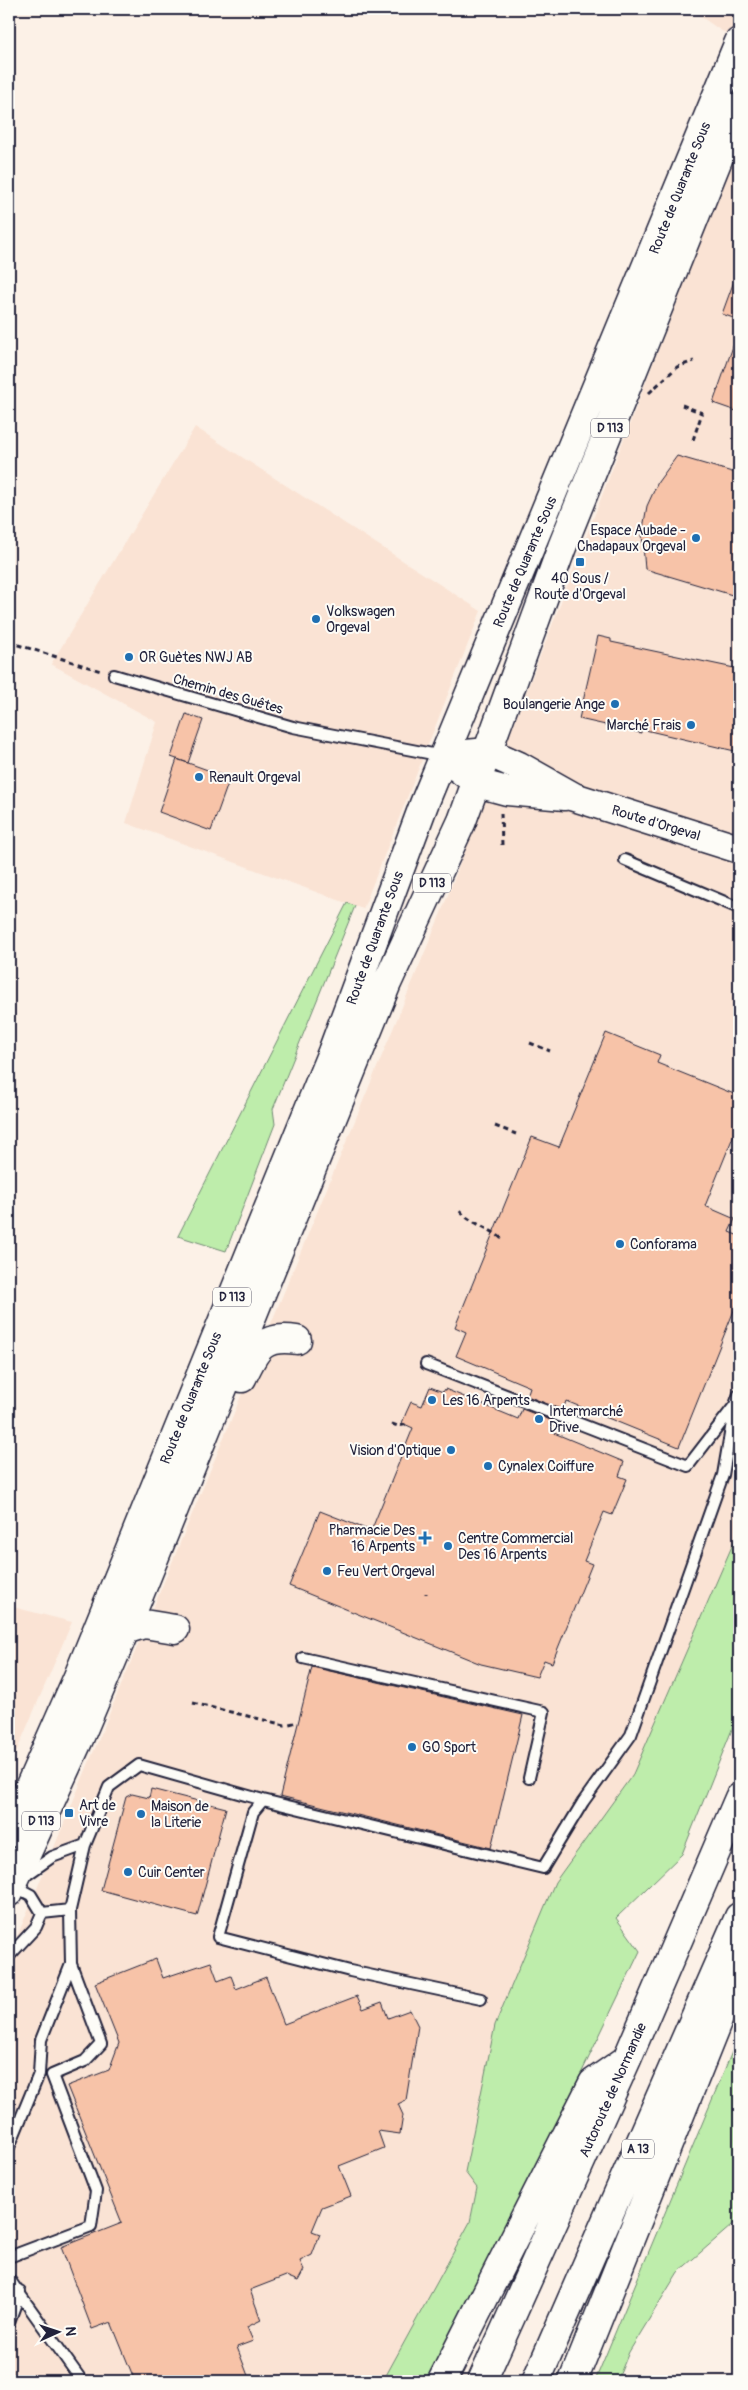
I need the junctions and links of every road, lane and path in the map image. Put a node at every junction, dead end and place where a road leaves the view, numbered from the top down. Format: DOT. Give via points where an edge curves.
graph roads {
  1 [pos="739,42"];
  2 [pos="739,107"];
  3 [pos="694,361"];
  4 [pos="645,396"];
  5 [pos="682,405"];
  6 [pos="692,443"];
  7 [pos="9,642"];
  8 [pos="114,675"];
  9 [pos="488,752"];
  10 [pos="444,756"];
  11 [pos="477,783"];
  12 [pos="574,797"];
  13 [pos="501,809"];
  14 [pos="502,844"];
  15 [pos="739,849"];
  16 [pos="625,860"];
  17 [pos="739,908"];
  18 [pos="530,1044"];
  19 [pos="550,1051"];
  20 [pos="495,1126"];
  21 [pos="516,1134"];
  22 [pos="460,1212"];
  23 [pos="503,1240"];
  24 [pos="297,1340"];
  25 [pos="426,1364"];
  26 [pos="224,1384"];
  27 [pos="739,1394"];
  28 [pos="735,1405"];
  29 [pos="392,1424"];
  30 [pos="408,1424"];
  31 [pos="175,1629"];
  32 [pos="125,1630"];
  33 [pos="303,1658"];
  34 [pos="193,1703"];
  35 [pos="298,1722"];
  36 [pos="529,1778"];
  37 [pos="739,1798"];
  38 [pos="263,1800"];
  39 [pos="9,1834"];
  40 [pos="85,1844"];
  41 [pos="10,1887"];
  42 [pos="70,1910"];
  43 [pos="42,1913"];
  44 [pos="739,1917"];
  45 [pos="9,1956"];
  46 [pos="71,1964"];
  47 [pos="739,1968"];
  48 [pos="481,1999"];
  49 [pos="627,2059"];
  50 [pos="40,2074"];
  51 [pos="52,2075"];
  52 [pos="9,2148"];
  53 [pos="9,2257"];
  54 [pos="9,2279"];
  55 [pos="20,2292"];
  56 [pos="9,2322"];
  57 [pos="82,2381"];
  58 [pos="442,2381"];
  59 [pos="482,2381"];
  60 [pos="536,2381"];
  61 [pos="573,2381"];
  1 -- 10 [label="main road, Route de Quarante Sous / D 113"];
  2 -- 9 [label="main road, Route de Quarante Sous / D 113" via="562,547"];
  3 -- 4 [label="path" via="677,367"];
  5 -- 6 [label="path" via="702,413"];
  7 -- 8 [label="path"];
  8 -- 10 [label="lane, Chemin des Guêtes" via="293,726"];
  9 -- 10 [label="main road"];
  9 -- 11 [label="main road, Route de Quarante Sous / D 113"];
  9 -- 12 [label="main road, Route d'Orgeval"];
  10 -- 11 [label="main road"];
  10 -- 39 [label="main road, Route de Quarante Sous / D 113" via="325,1070 77,1679"];
  11 -- 12 [label="main road, Route d'Orgeval" via="507,791"];
  11 -- 26 [label="main road, Route de Quarante Sous / D 113" via="383,992"];
  12 -- 15 [label="main road, Route d'Orgeval"];
  13 -- 14 [label="path"];
  16 -- 17 [label="lane"];
  18 -- 19 [label="path"];
  20 -- 21 [label="path"];
  22 -- 23 [label="path" via="494,1231"];
  24 -- 26 [label="main road" via="279,1337 270,1340 256,1349 239,1385"];
  25 -- 28 [label="lane" via="688,1466"];
  26 -- 32 [label="main road, Route de Quarante Sous / D 113"];
  27 -- 28 [label="lane"];
  28 -- 38 [label="lane" via="723,1475 631,1735 583,1802 543,1868"];
  29 -- 30 [label="path"];
  31 -- 32 [label="main road" via="144,1624"];
  32 -- 41 [label="main road, Route de Quarante Sous / D 113" via="79,1739"];
  33 -- 36 [label="lane" via="544,1712"];
  34 -- 35 [label="path" via="285,1725"];
  37 -- 49 [label="main road, Autoroute de Normandie"];
  38 -- 40 [label="lane" via="139,1765 109,1788"];
  38 -- 48 [label="lane" via="253,1812 218,1937 350,1971"];
  40 -- 41 [label="lane" via="52,1857"];
  40 -- 42 [label="lane"];
  41 -- 43 [label="lane" via="31,1895"];
  42 -- 43 [label="lane"];
  42 -- 46 [label="lane"];
  43 -- 45 [label="lane" via="36,1927"];
  44 -- 60 [label="main road, A 13"];
  46 -- 50 [label="lane" via="41,2040"];
  46 -- 51 [label="lane" via="101,2044 85,2061"];
  47 -- 61 [label="main road"];
  49 -- 58 [label="main road" via="592,2083"];
  49 -- 59 [label="main road, Autoroute de Normandie"];
  50 -- 51 [label="lane"];
  50 -- 52 [label="lane"];
  51 -- 53 [label="lane" via="96,2191 91,2226"];
  54 -- 55 [label="lane"];
  55 -- 56 [label="lane"];
  55 -- 57 [label="lane"];
}
